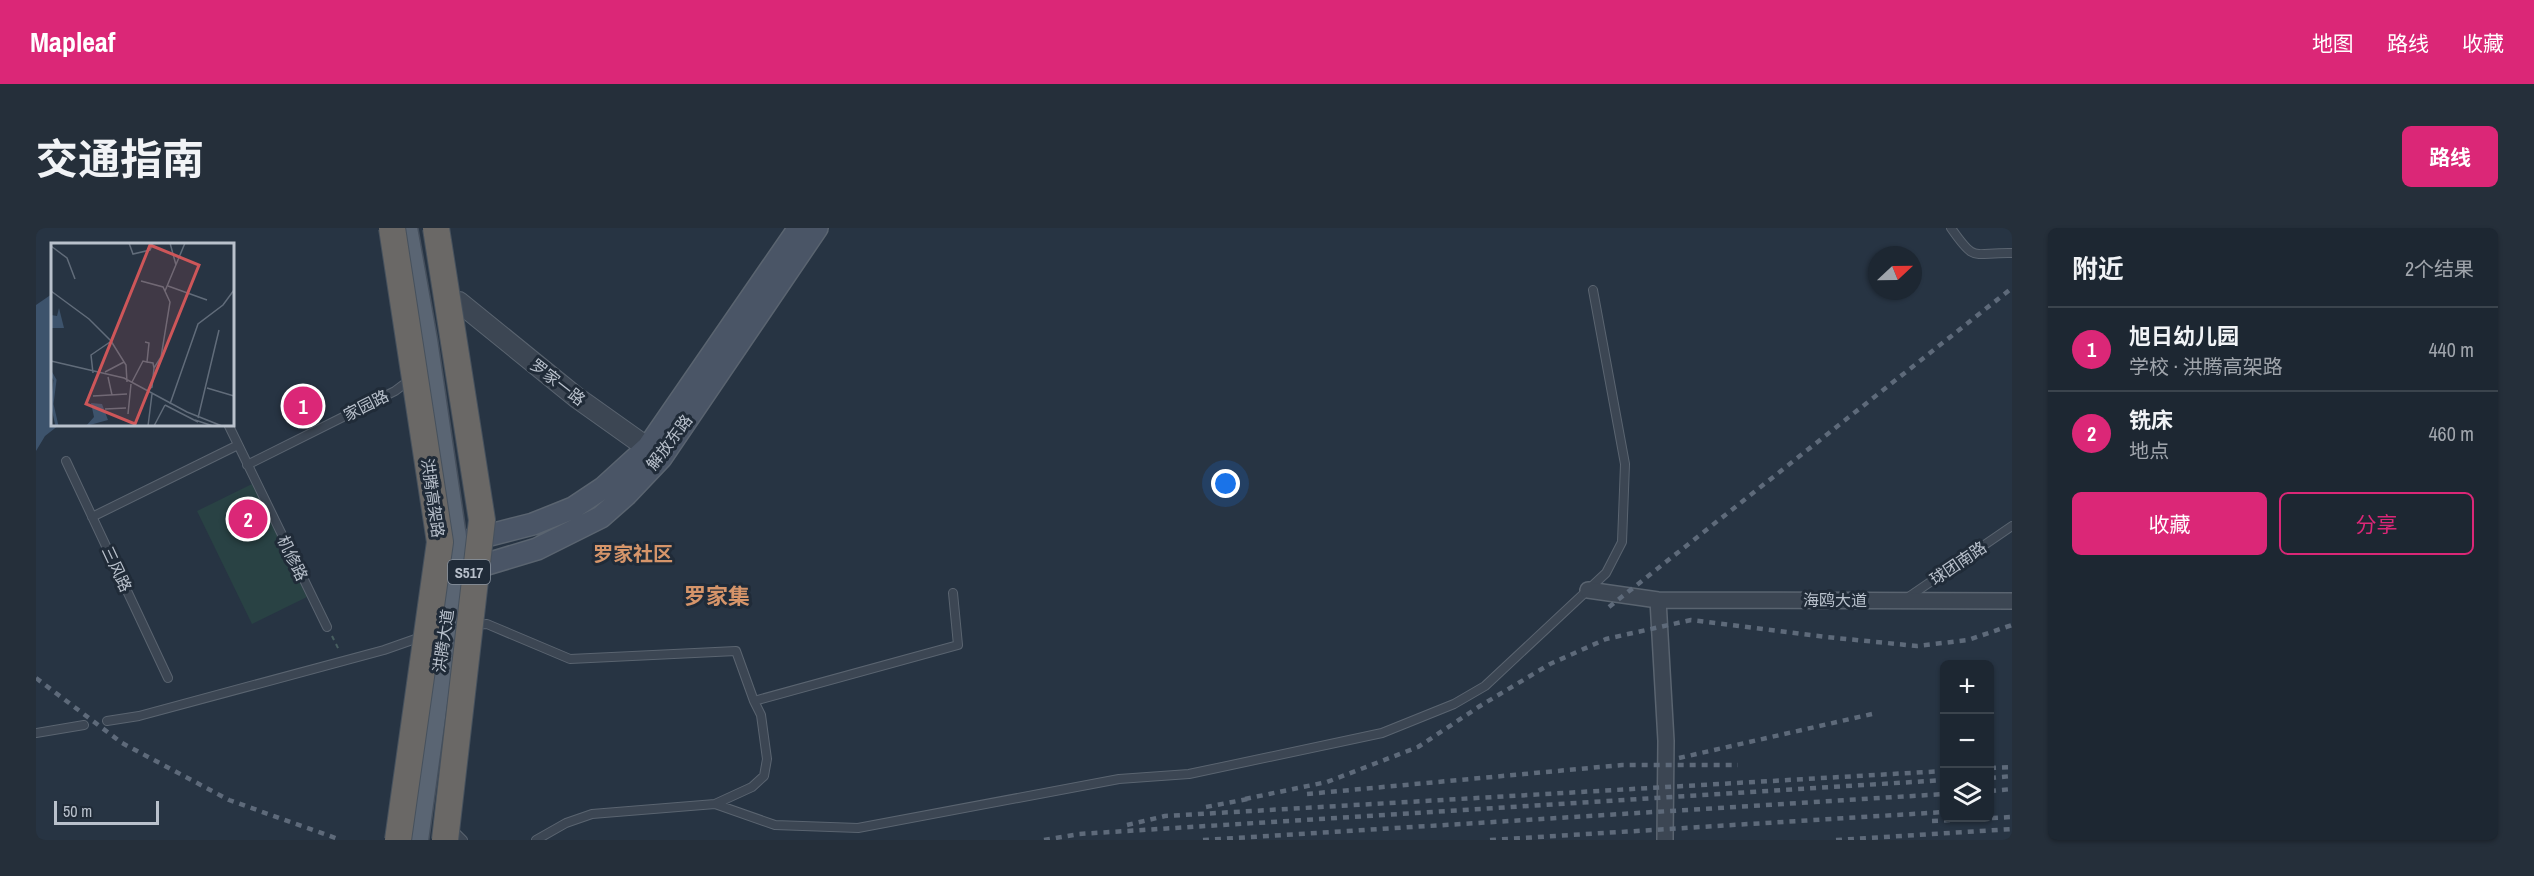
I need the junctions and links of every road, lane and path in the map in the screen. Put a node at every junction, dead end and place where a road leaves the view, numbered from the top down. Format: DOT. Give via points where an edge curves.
graph roads {
  1 [pos="392,228"];
  2 [pos="405,228"];
  3 [pos="436,228"];
  4 [pos="447,228"];
  5 [pos="798,228"];
  6 [pos="817,228"];
  7 [pos="1951,228"];
  8 [pos="2012,253"];
  9 [pos="1593,290"];
  10 [pos="459,302"];
  11 [pos="425,340"];
  12 [pos="229,426"];
  13 [pos="238,446"];
  14 [pos="654,452"];
  15 [pos="66,460"];
  16 [pos="247,465"];
  17 [pos="92,517"];
  18 [pos="2012,526"];
  19 [pos="463,542"];
  20 [pos="461,572"];
  21 [pos="1588,590"];
  22 [pos="953,593"];
  23 [pos="1658,600"];
  24 [pos="1903,600"];
  25 [pos="2012,601"];
  26 [pos="327,627"];
  27 [pos="453,628"];
  28 [pos="344,660"];
  29 [pos="168,678"];
  30 [pos="754,701"];
  31 [pos="107,721"];
  32 [pos="84,725"];
  33 [pos="36,733"];
  34 [pos="715,804"];
  35 [pos="444,837"];
  36 [pos="398,840"];
  37 [pos="416,840"];
  38 [pos="463,840"];
  39 [pos="536,840"];
  40 [pos="1665,840"];
  1 -- 36 [label="highway, 洪腾高架路, bridge" via="440,542"];
  2 -- 11 [label="main road, 洪腾大道"];
  3 -- 35 [label="highway, bridge" via="482,520"];
  4 -- 10 [label="main road, 洪腾大道"];
  5 -- 14 [label="main road, 解放东路"];
  6 -- 14 [label="main road, 解放东路"];
  7 -- 8 [label="lane" via="1974,255"];
  9 -- 21 [label="lane" via="1624,464 1622,542 1606,573"];
  10 -- 14 [label="street, 罗家一路" via="576,397"];
  10 -- 19 [label="main road, 洪腾大道 / S517"];
  11 -- 16 [label="lane, 家园路" via="420,372 395,391"];
  11 -- 19 [label="main road, 洪腾大道 / S517"];
  12 -- 13 [label="lane, 机修路"];
  13 -- 16 [label="lane, 机修路"];
  13 -- 17 [label="lane"];
  14 -- 19 [label="main road, 解放东路" via="573,508 533,524"];
  14 -- 20 [label="main road, 解放东路" via="626,495 600,517 537,549"];
  15 -- 17 [label="lane, 三风路"];
  16 -- 26 [label="lane, 机修路"];
  17 -- 29 [label="lane, 三风路"];
  18 -- 24 [label="lane, 球团南路"];
  19 -- 20 [label="main road, 洪腾大道 / S517"];
  20 -- 27 [label="main road, 洪腾大道 / S517"];
  21 -- 23 [label="street, 海鸥大道"];
  21 -- 34 [label="lane" via="1485,686 1454,704 1382,734 1189,774 1119,779 858,828 775,825"];
  22 -- 30 [label="lane" via="958,645"];
  23 -- 24 [label="street, 海鸥大道"];
  23 -- 40 [label="street" via="1666,741"];
  24 -- 25 [label="street, 海鸥大道"];
  26 -- 28 [label="path"];
  27 -- 28 [label="lane"];
  27 -- 30 [label="lane" via="487,624 570,659 736,651"];
  27 -- 35 [label="main road, 洪腾大道 / S517"];
  27 -- 37 [label="main road, 洪腾大道 / S517"];
  28 -- 31 [label="lane" via="139,716"];
  30 -- 34 [label="lane" via="765,736 764,776 752,787"];
  32 -- 33 [label="lane"];
  34 -- 39 [label="lane" via="592,814"];
  35 -- 38 [label="lane"];
}
